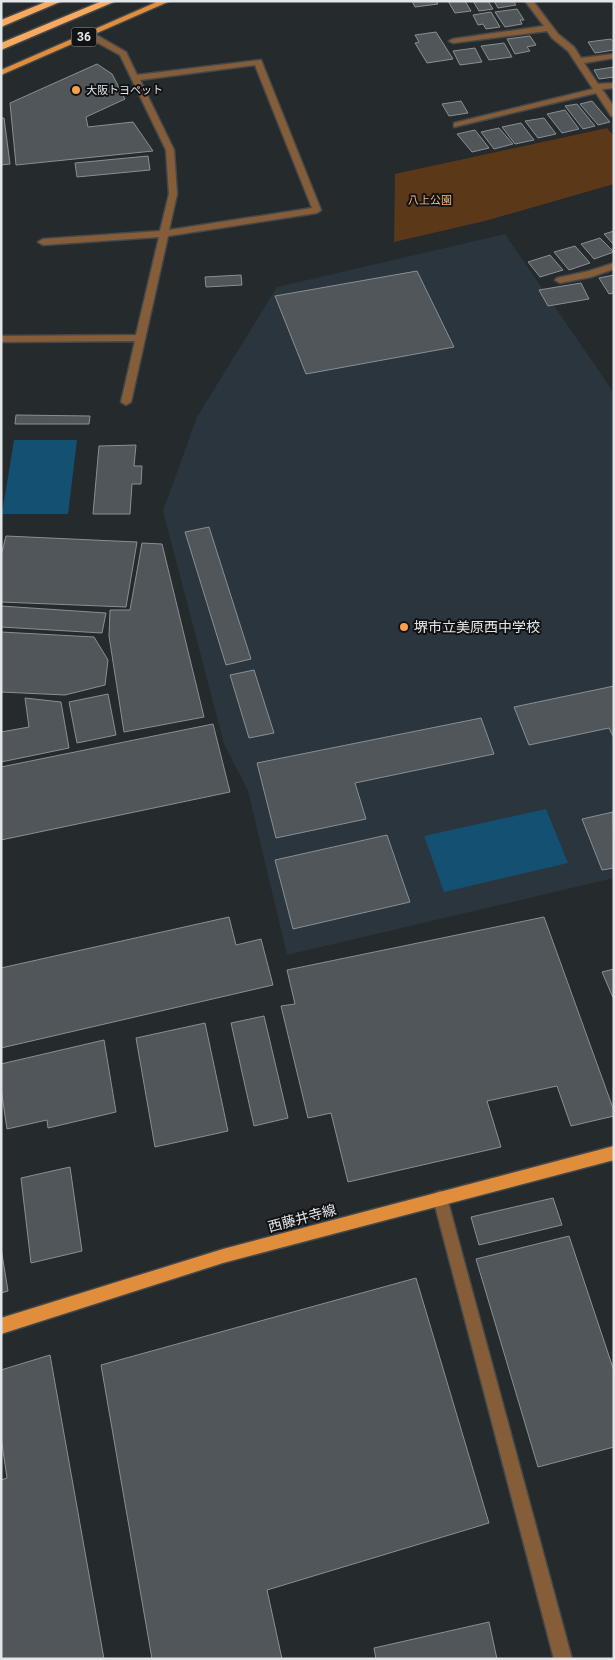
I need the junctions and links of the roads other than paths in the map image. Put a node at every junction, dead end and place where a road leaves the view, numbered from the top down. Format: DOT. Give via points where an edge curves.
graph roads {
  1 [pos="57,1"];
  2 [pos="111,1"];
  3 [pos="166,1"];
  4 [pos="529,1"];
  5 [pos="1,24"];
  6 [pos="548,28"];
  7 [pos="90,35"];
  8 [pos="453,41"];
  9 [pos="1,47"];
  10 [pos="614,56"];
  11 [pos="580,61"];
  12 [pos="1,73"];
  13 [pos="134,78"];
  14 [pos="614,84"];
  15 [pos="597,88"];
  16 [pos="614,114"];
  17 [pos="456,125"];
  18 [pos="164,234"];
  19 [pos="43,242"];
  20 [pos="614,266"];
  21 [pos="560,280"];
  22 [pos="1,338"];
  23 [pos="141,338"];
  24 [pos="126,402"];
  25 [pos="614,1153"];
  26 [pos="440,1198"];
  27 [pos="1,1326"];
  28 [pos="563,1659"];
  1 -- 5 [label="highway"];
  2 -- 9 [label="highway"];
  3 -- 7 [label="main road, 36"];
  4 -- 6 [label="street"];
  6 -- 8 [label="street"];
  6 -- 11 [label="street"];
  7 -- 12 [label="main road, 36"];
  7 -- 13 [label="street" via="123,54"];
  10 -- 11 [label="street"];
  11 -- 15 [label="street"];
  13 -- 18 [label="street" via="170,150 173,194"];
  13 -- 18 [label="street" via="258,62 317,210"];
  14 -- 15 [label="street"];
  15 -- 16 [label="street"];
  15 -- 17 [label="street"];
  18 -- 19 [label="street"];
  18 -- 23 [label="street"];
  20 -- 21 [label="street"];
  22 -- 23 [label="street"];
  23 -- 24 [label="street"];
  25 -- 26 [label="main road, 西藤井寺線"];
  26 -- 27 [label="main road, 西藤井寺線" via="222,1256"];
  26 -- 28 [label="street"];
}
